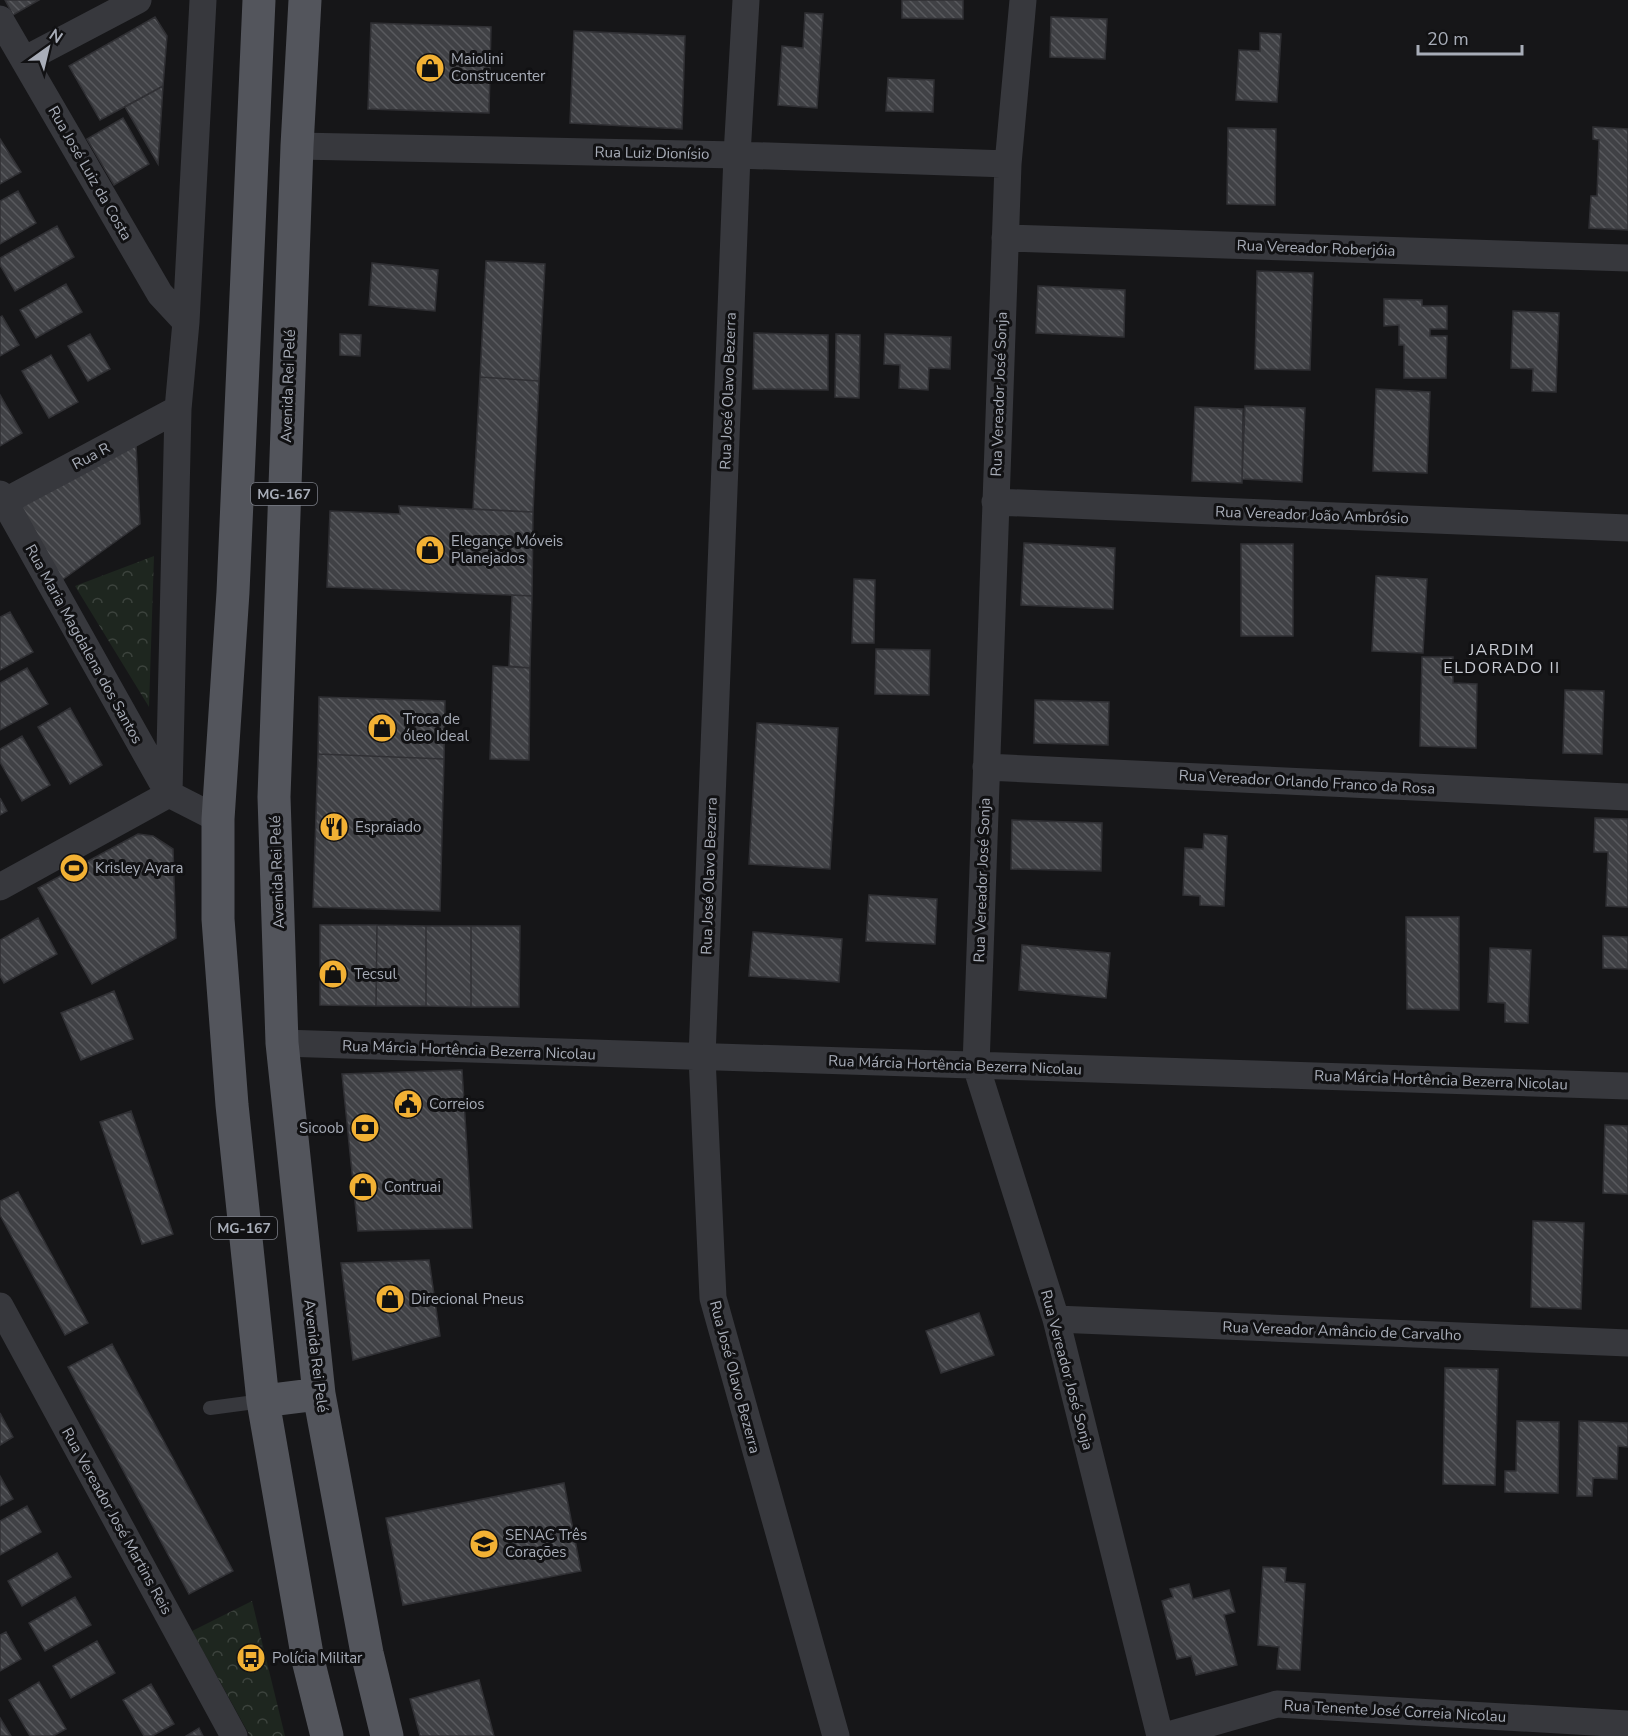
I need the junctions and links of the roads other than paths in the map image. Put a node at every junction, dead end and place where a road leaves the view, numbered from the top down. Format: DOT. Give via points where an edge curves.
graph roads {
  1 [pos="138,0"];
  2 [pos="203,0"];
  3 [pos="259,0"];
  4 [pos="305,0"];
  5 [pos="746,0"];
  6 [pos="1023,0"];
  7 [pos="0,19"];
  8 [pos="24,60"];
  9 [pos="297,146"];
  10 [pos="737,154"];
  11 [pos="1008,164"];
  12 [pos="1005,238"];
  13 [pos="1628,258"];
  14 [pos="186,322"];
  15 [pos="178,409"];
  16 [pos="2,498"];
  17 [pos="995,502"];
  18 [pos="1628,528"];
  19 [pos="986,767"];
  20 [pos="169,794"];
  21 [pos="1628,797"];
  22 [pos="218,819"];
  23 [pos="0,887"];
  24 [pos="282,1043"];
  25 [pos="702,1057"];
  26 [pos="976,1066"];
  27 [pos="1628,1086"];
  28 [pos="0,1306"];
  29 [pos="1056,1319"];
  30 [pos="1628,1343"];
  31 [pos="319,1394"];
  32 [pos="263,1401"];
  33 [pos="210,1408"];
  34 [pos="1628,1724"];
  35 [pos="234,1736"];
  36 [pos="327,1736"];
  37 [pos="387,1736"];
  38 [pos="836,1736"];
  39 [pos="1160,1736"];
  40 [pos="1166,1736"];
  1 -- 8 [label="street"];
  2 -- 14 [label="street"];
  3 -- 22 [label="main road, MG-167" via="233,592"];
  4 -- 9 [label="main road, Avenida Rei Pelé / MG-167"];
  5 -- 10 [label="street, Rua José Olavo Bezerra"];
  6 -- 11 [label="street, Rua Vereador José Sonja"];
  7 -- 8 [label="street, Rua José Luiz da Costa"];
  8 -- 14 [label="street, Rua José Luiz da Costa" via="160,294"];
  9 -- 10 [label="street, Rua Luiz Dionísio"];
  9 -- 24 [label="main road, Avenida Rei Pelé / MG-167" via="274,797"];
  10 -- 11 [label="street, Rua Luiz Dionísio"];
  10 -- 25 [label="street, Rua José Olavo Bezerra"];
  11 -- 12 [label="street, Rua Vereador José Sonja"];
  12 -- 13 [label="street, Rua Vereador Roberjóia"];
  12 -- 17 [label="street, Rua Vereador José Sonja"];
  14 -- 15 [label="street"];
  15 -- 16 [label="street, Rua R"];
  15 -- 20 [label="street"];
  16 -- 20 [label="street, Rua Maria Magdalena dos Santos"];
  17 -- 18 [label="street, Rua Vereador João Ambrósio"];
  17 -- 19 [label="street, Rua Vereador José Sonja"];
  19 -- 21 [label="street, Rua Vereador Orlando Franco da Rosa"];
  19 -- 26 [label="street, Rua Vereador José Sonja"];
  20 -- 22 [label="street"];
  20 -- 23 [label="street"];
  22 -- 32 [label="main road, MG-167" via="218,919 230,1083"];
  24 -- 25 [label="street, Rua Márcia Hortência Bezerra Nicolau"];
  24 -- 31 [label="main road, Avenida Rei Pelé / MG-167"];
  25 -- 26 [label="street, Rua Márcia Hortência Bezerra Nicolau"];
  25 -- 38 [label="street, Rua José Olavo Bezerra" via="713,1298"];
  26 -- 27 [label="street, Rua Márcia Hortência Bezerra Nicolau"];
  26 -- 29 [label="street, Rua Vereador José Sonja"];
  28 -- 35 [label="street, Rua Vereador José Martins Reis"];
  29 -- 30 [label="street, Rua Vereador Amâncio de Carvalho"];
  29 -- 39 [label="street, Rua Vereador José Sonja"];
  31 -- 32 [label="main road"];
  31 -- 37 [label="main road, Avenida Rei Pelé / MG-167" via="367,1653"];
  32 -- 33 [label="lane"];
  32 -- 36 [label="main road, MG-167" via="308,1660"];
  34 -- 40 [label="street, Rua Tenente José Correia Nicolau" via="1277,1704"];
}
